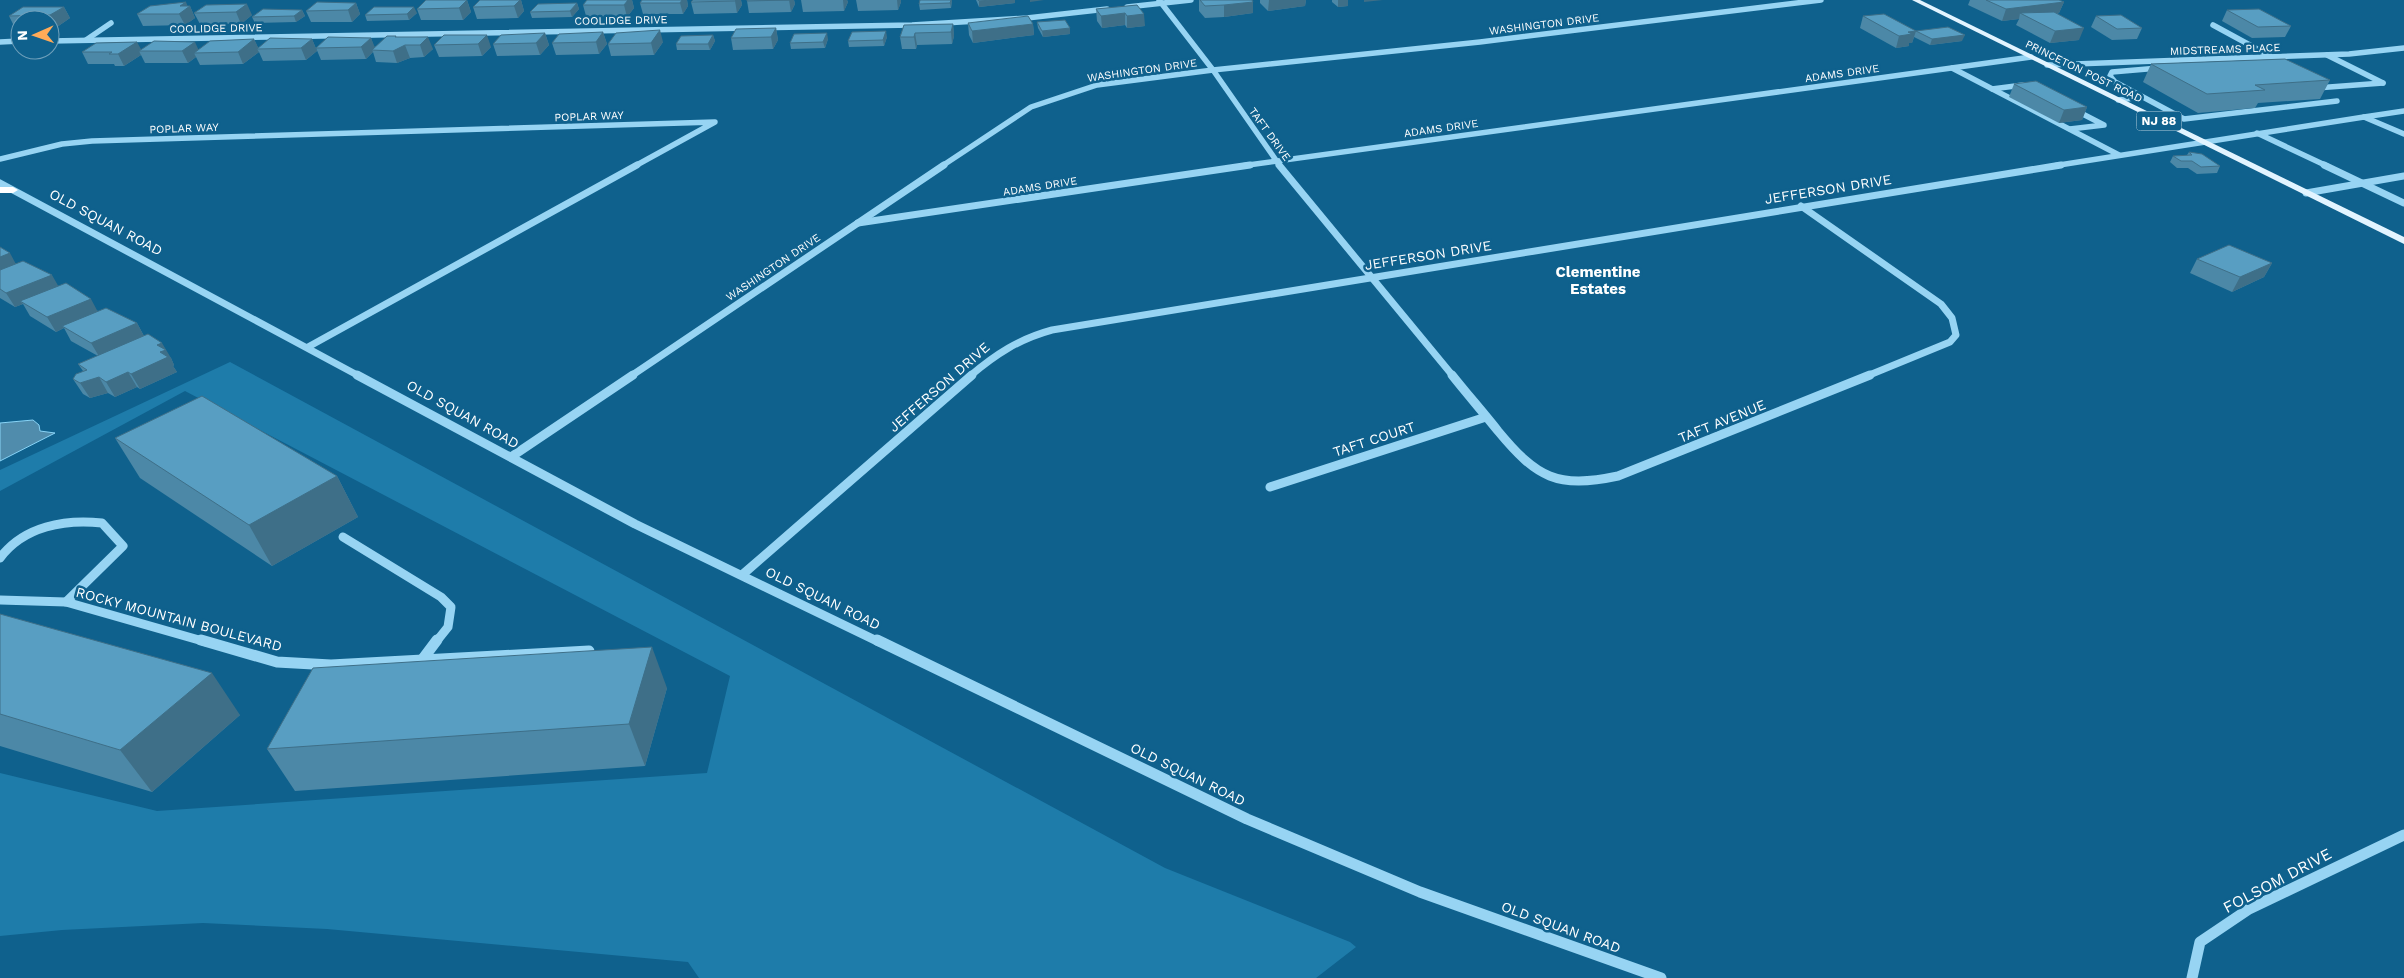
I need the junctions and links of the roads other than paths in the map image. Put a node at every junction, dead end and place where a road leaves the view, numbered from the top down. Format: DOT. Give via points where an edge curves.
graph roads {
  1 [pos="1191,0"];
  2 [pos="1821,0"];
  3 [pos="1915,0"];
  4 [pos="1160,2"];
  5 [pos="1123,7"];
  6 [pos="1114,8"];
  7 [pos="111,23"];
  8 [pos="2213,25"];
  9 [pos="85,40"];
  10 [pos="60,41"];
  11 [pos="2404,48"];
  12 [pos="2327,55"];
  13 [pos="2031,57"];
  14 [pos="2272,57"];
  15 [pos="2252,58"];
  16 [pos="2106,63"];
  17 [pos="2047,65"];
  18 [pos="1952,68"];
  19 [pos="2167,68"];
  20 [pos="2177,68"];
  21 [pos="1213,70"];
  22 [pos="2118,70"];
  23 [pos="2034,89"];
  24 [pos="1995,91"];
  25 [pos="2142,97"];
  26 [pos="2118,100"];
  27 [pos="2069,107"];
  28 [pos="2404,111"];
  29 [pos="2364,117"];
  30 [pos="2062,125"];
  31 [pos="2070,129"];
  32 [pos="2256,133"];
  33 [pos="2404,134"];
  34 [pos="2202,141"];
  35 [pos="2119,155"];
  36 [pos="0,159"];
  37 [pos="1276,161"];
  38 [pos="2404,176"];
  39 [pos="0,183"];
  40 [pos="2362,183"];
  41 [pos="0,190"];
  42 [pos="13,190"];
  43 [pos="2306,193"];
  44 [pos="2404,203"];
  45 [pos="1801,206"];
  46 [pos="855,224"];
  47 [pos="2404,241"];
  48 [pos="1371,277"];
  49 [pos="308,347"];
  50 [pos="1486,417"];
  51 [pos="511,457"];
  52 [pos="1270,487"];
  53 [pos="343,537"];
  54 [pos="0,558"];
  55 [pos="742,575"];
  56 [pos="0,600"];
  57 [pos="66,602"];
  58 [pos="589,650"];
  59 [pos="422,660"];
  60 [pos="1232,812"];
  61 [pos="2404,835"];
  62 [pos="1661,978"];
  63 [pos="2192,978"];
  1 -- 4 [label="street"];
  2 -- 21 [label="street, WASHINGTON DRIVE" via="1480,42"];
  3 -- 13 [label="main road, PRINCETON POST ROAD / NJ 88"];
  4 -- 5 [label="street"];
  4 -- 21 [label="street, TAFT DRIVE"];
  6 -- 9 [label="street, COOLIDGE DRIVE" via="1028,18 920,24"];
  7 -- 9 [label="street"];
  8 -- 14 [label="street"];
  9 -- 10 [label="street, COOLIDGE DRIVE"];
  11 -- 12 [label="street, MIDSTREAMS PLACE"];
  12 -- 14 [label="street, MIDSTREAMS PLACE"];
  12 -- 25 [label="street" via="2383,83 2312,88 2337,101 2184,119"];
  13 -- 17 [label="main road, PRINCETON POST ROAD / NJ 88"];
  13 -- 18 [label="street, ADAMS DRIVE"];
  14 -- 15 [label="street, MIDSTREAMS PLACE"];
  15 -- 16 [label="street, MIDSTREAMS PLACE"];
  15 -- 20 [label="street" via="2264,64"];
  16 -- 17 [label="street, MIDSTREAMS PLACE"];
  16 -- 22 [label="street"];
  17 -- 26 [label="main road, PRINCETON POST ROAD / NJ 88"];
  18 -- 24 [label="street"];
  18 -- 37 [label="street, ADAMS DRIVE"];
  19 -- 22 [label="street"];
  21 -- 37 [label="street, TAFT DRIVE"];
  21 -- 46 [label="street, WASHINGTON DRIVE" via="1097,85 1049,99 1031,107"];
  22 -- 25 [label="street" via="2110,76 2115,82"];
  23 -- 24 [label="street" via="2026,84"];
  24 -- 30 [label="street"];
  25 -- 26 [label="street"];
  26 -- 34 [label="main road, PRINCETON POST ROAD / NJ 88"];
  27 -- 31 [label="street" via="2104,125"];
  28 -- 29 [label="street, JEFFERSON DRIVE"];
  29 -- 32 [label="street, JEFFERSON DRIVE"];
  29 -- 33 [label="street"];
  30 -- 31 [label="street"];
  31 -- 35 [label="street"];
  32 -- 34 [label="street, JEFFERSON DRIVE"];
  32 -- 40 [label="street"];
  34 -- 35 [label="street, JEFFERSON DRIVE"];
  34 -- 43 [label="main road, PRINCETON POST ROAD / NJ 88"];
  35 -- 45 [label="street, JEFFERSON DRIVE"];
  36 -- 49 [label="street, POPLAR WAY" via="62,144 92,141 716,122"];
  37 -- 46 [label="street, ADAMS DRIVE"];
  37 -- 48 [label="street, TAFT DRIVE"];
  38 -- 40 [label="street"];
  39 -- 42 [label="street, OLD SQUAN ROAD"];
  40 -- 43 [label="street"];
  40 -- 44 [label="street"];
  41 -- 42 [label="highway"];
  42 -- 49 [label="street, OLD SQUAN ROAD"];
  43 -- 47 [label="main road, PRINCETON POST ROAD / NJ 88"];
  45 -- 48 [label="street, JEFFERSON DRIVE"];
  45 -- 50 [label="street, TAFT AVENUE" via="1941,304 1956,326 1956,335 1950,342 1618,476 1601,480 1562,480 1540,474 1521,459"];
  46 -- 51 [label="street, WASHINGTON DRIVE"];
  48 -- 50 [label="street, TAFT AVENUE"];
  48 -- 55 [label="street, JEFFERSON DRIVE" via="1052,330 1008,345"];
  49 -- 51 [label="street, OLD SQUAN ROAD"];
  50 -- 52 [label="street, TAFT COURT"];
  51 -- 55 [label="street, OLD SQUAN ROAD" via="635,524"];
  53 -- 59 [label="street" via="441,597 451,607 448,627"];
  54 -- 57 [label="street" via="3,552 30,533 70,521 102,523 123,546"];
  55 -- 60 [label="street, OLD SQUAN ROAD"];
  56 -- 57 [label="street, ROCKY MOUNTAIN BOULEVARD"];
  57 -- 59 [label="street, ROCKY MOUNTAIN BOULEVARD" via="277,662 331,665"];
  58 -- 59 [label="street, ROCKY MOUNTAIN BOULEVARD"];
  60 -- 62 [label="street, OLD SQUAN ROAD" via="1420,892"];
  61 -- 63 [label="street, FOLSOM DRIVE" via="2249,909 2200,942"];
}
